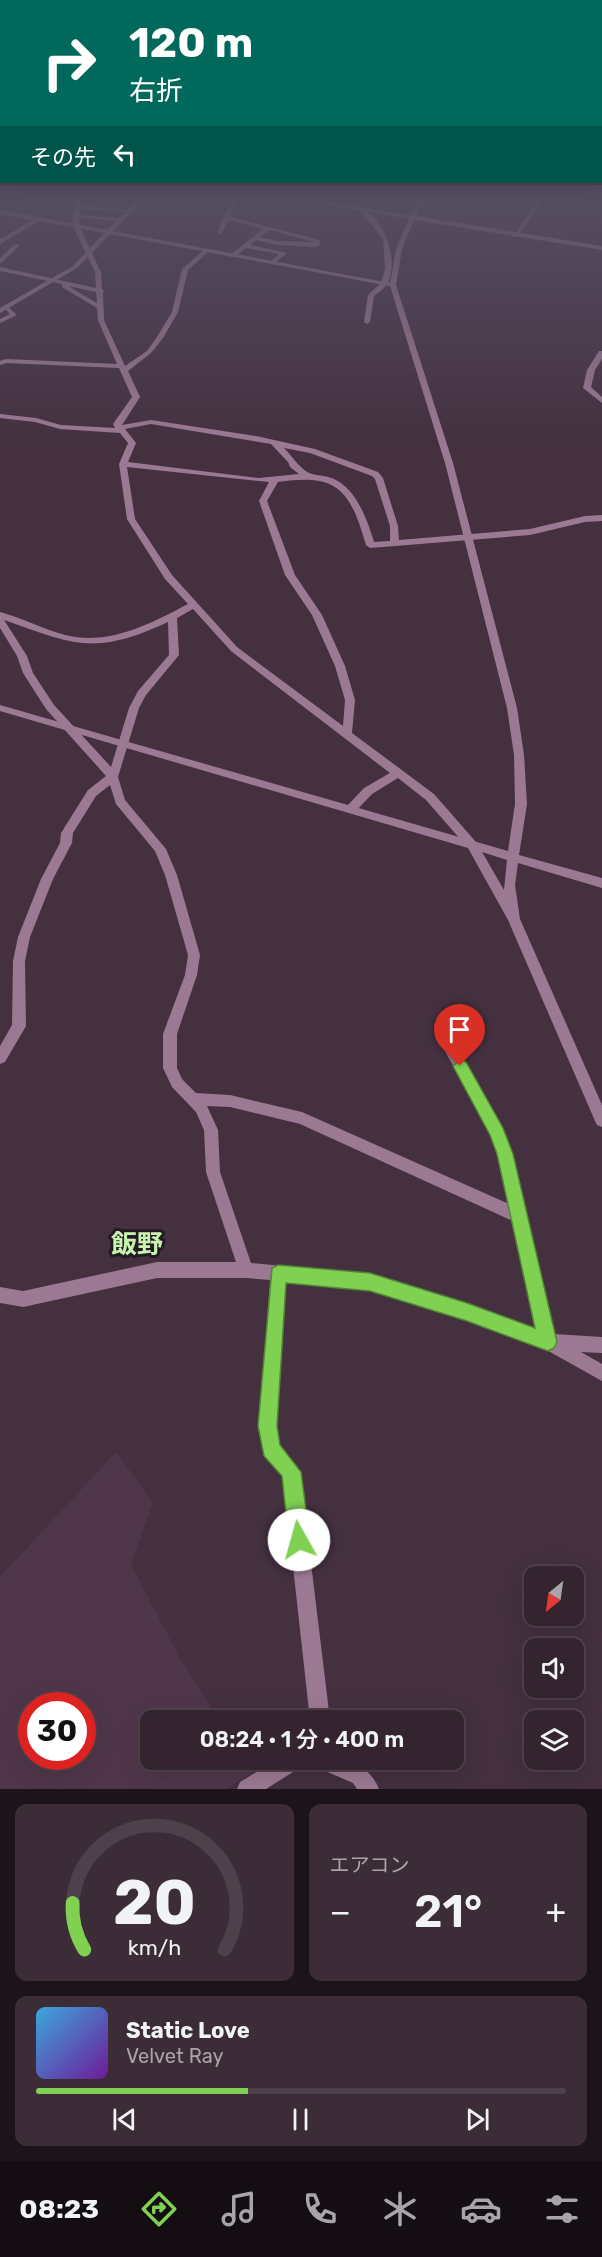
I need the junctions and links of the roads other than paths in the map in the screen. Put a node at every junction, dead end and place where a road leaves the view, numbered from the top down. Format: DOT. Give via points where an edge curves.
graph roads {
  1 [pos="43,278"];
  2 [pos="58,278"];
  3 [pos="100,278"];
  4 [pos="183,278"];
  5 [pos="354,278"];
  6 [pos="388,278"];
  7 [pos="390,278"];
  8 [pos="54,281"];
  9 [pos="64,283"];
  10 [pos="388,285"];
  11 [pos="101,291"];
  12 [pos="99,307"];
  13 [pos="3,310"];
  14 [pos="0,321"];
  15 [pos="367,322"];
  16 [pos="602,354"];
  17 [pos="0,363"];
  18 [pos="122,368"];
  19 [pos="602,401"];
  20 [pos="0,416"];
  21 [pos="120,429"];
  22 [pos="274,443"];
  23 [pos="123,464"];
  24 [pos="306,476"];
  25 [pos="274,481"];
  26 [pos="602,519"];
  27 [pos="469,536"];
  28 [pos="395,544"];
  29 [pos="194,605"];
  30 [pos="0,615"];
  31 [pos="172,617"];
  32 [pos="0,620"];
  33 [pos="0,708"];
  34 [pos="66,727"];
  35 [pos="347,735"];
  36 [pos="123,743"];
  37 [pos="398,773"];
  38 [pos="112,777"];
  39 [pos="351,809"];
  40 [pos="472,845"];
  41 [pos="514,857"];
  42 [pos="602,883"];
  43 [pos="514,919"];
  44 [pos="444,1037"];
  45 [pos="0,1058"];
  46 [pos="192,1099"];
  47 [pos="602,1121"];
  48 [pos="519,1216"];
  49 [pos="246,1270"];
  50 [pos="278,1274"];
  51 [pos="0,1295"];
  52 [pos="548,1342"];
  53 [pos="602,1346"];
  54 [pos="602,1373"];
  55 [pos="319,1710"];
  56 [pos="278,1770"];
  57 [pos="346,1770"];
  58 [pos="247,1789"];
  59 [pos="369,1789"];
  1 -- 8 [label="street"];
  2 -- 8 [label="street"];
  3 -- 11 [label="street"];
  4 -- 18 [label="street" via="175,312 159,338 149,352"];
  5 -- 10 [label="street"];
  6 -- 10 [label="street"];
  7 -- 10 [label="street"];
  8 -- 9 [label="street"];
  8 -- 13 [label="street"];
  9 -- 11 [label="street"];
  9 -- 12 [label="street" via="63,286"];
  10 -- 15 [label="street" via="371,295"];
  10 -- 27 [label="street" via="449,463"];
  11 -- 12 [label="street"];
  12 -- 18 [label="street" via="107,338"];
  13 -- 14 [label="street" via="14,315"];
  16 -- 19 [label="street" via="591,370 587,388"];
  17 -- 18 [label="street"];
  18 -- 21 [label="street" via="136,397 117,424"];
  20 -- 21 [label="street" via="60,427"];
  21 -- 22 [label="street" via="140,422 161,423"];
  21 -- 23 [label="street" via="132,443"];
  22 -- 24 [label="street"];
  22 -- 28 [label="street" via="312,451 375,474 393,526"];
  23 -- 25 [label="street"];
  23 -- 29 [label="street" via="131,519 168,577"];
  24 -- 25 [label="street"];
  24 -- 28 [label="street" via="333,482 350,495 370,545"];
  25 -- 35 [label="street" via="263,501 290,575 317,615 340,666 350,700"];
  26 -- 27 [label="street" via="585,519 530,532"];
  27 -- 28 [label="street"];
  27 -- 41 [label="street" via="512,708 519,755 521,804"];
  29 -- 31 [label="street"];
  29 -- 35 [label="street" via="234,649"];
  30 -- 31 [label="street" via="75,640 109,641"];
  31 -- 36 [label="street" via="174,655 142,693"];
  32 -- 34 [label="street" via="28,673"];
  33 -- 34 [label="street"];
  34 -- 36 [label="street"];
  34 -- 38 [label="street"];
  35 -- 37 [label="street"];
  36 -- 38 [label="street"];
  36 -- 39 [label="street"];
  37 -- 39 [label="street" via="368,791"];
  37 -- 40 [label="street" via="430,797"];
  38 -- 45 [label="street" via="92,793 67,833 66,843 35,905 19,961 19,1026"];
  38 -- 46 [label="street" via="120,801 160,849 175,886 194,956 170,1034 170,1068"];
  39 -- 40 [label="street"];
  40 -- 41 [label="street"];
  40 -- 43 [label="street"];
  41 -- 42 [label="street"];
  41 -- 43 [label="street" via="509,885"];
  43 -- 47 [label="street"];
  44 -- 48 [label="street" via="498,1133"];
  46 -- 48 [label="street" via="230,1101 302,1118"];
  46 -- 49 [label="street" via="211,1130 213,1172"];
  48 -- 52 [label="street"];
  49 -- 50 [label="street"];
  49 -- 51 [label="street" via="157,1270 23,1299"];
  50 -- 52 [label="street" via="370,1282"];
  50 -- 55 [label="street" via="268,1426 271,1449 291,1472"];
  52 -- 53 [label="street"];
  52 -- 54 [label="street"];
  56 -- 58 [label="street"];
  57 -- 59 [label="street" via="360,1776"];
}
